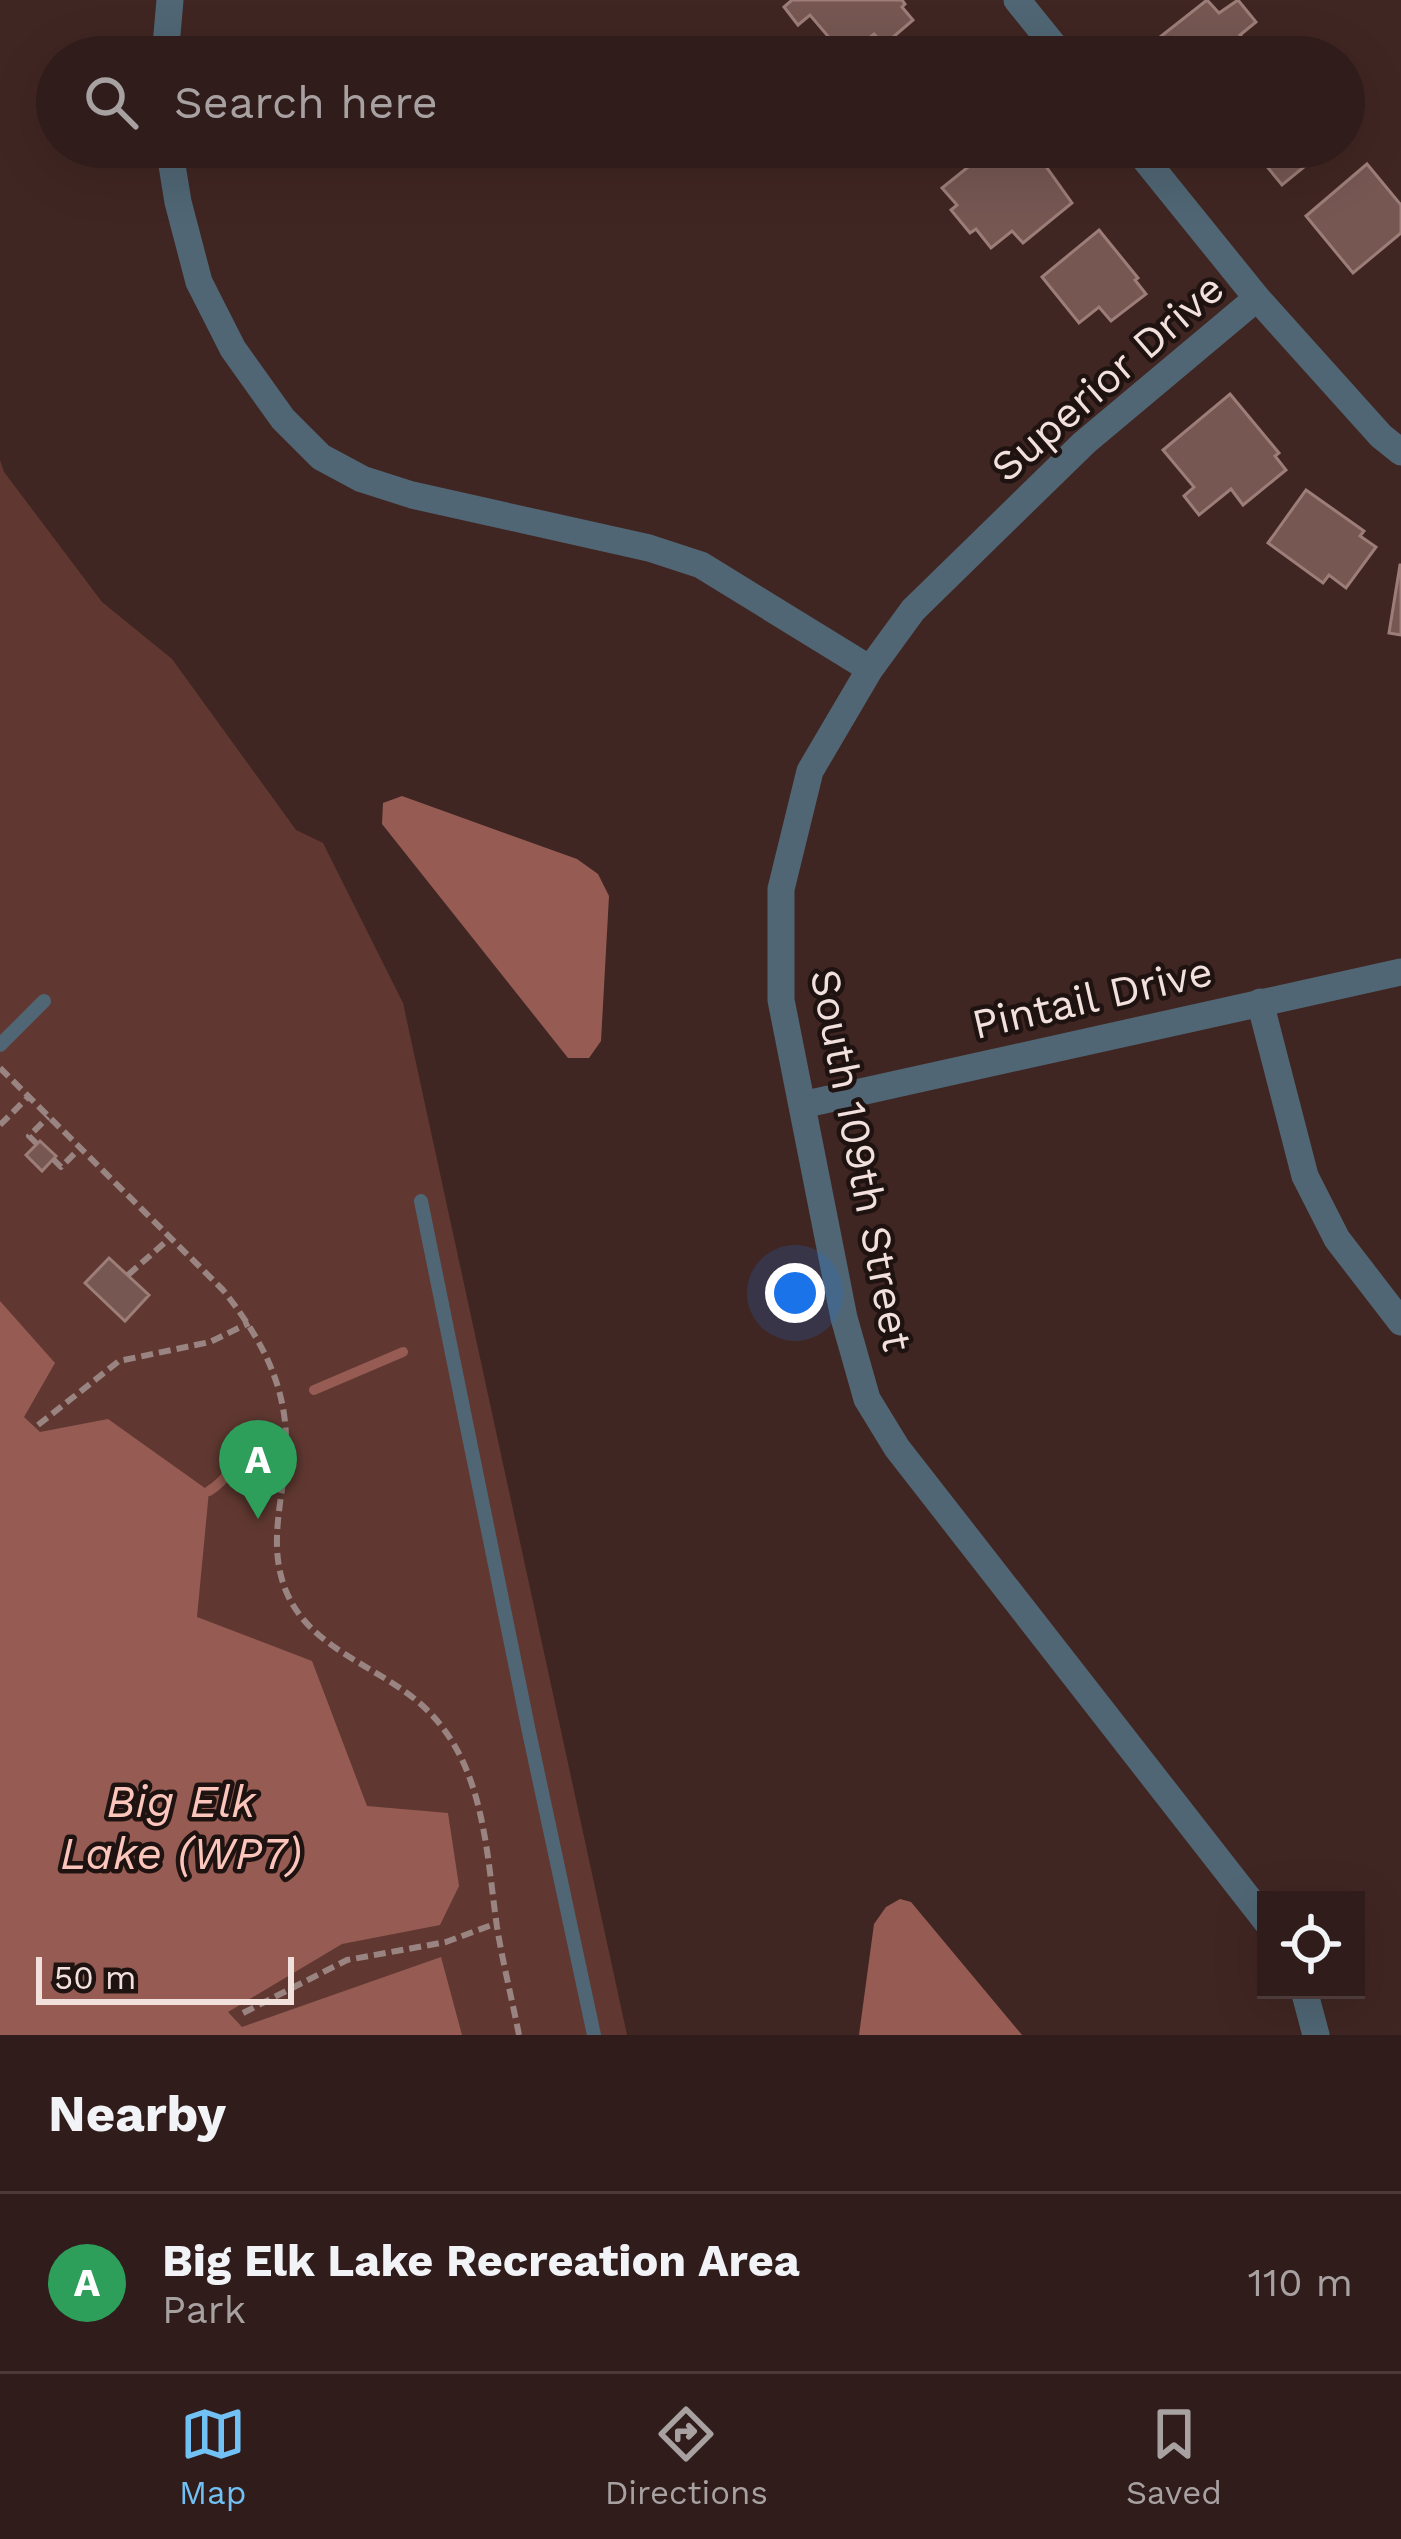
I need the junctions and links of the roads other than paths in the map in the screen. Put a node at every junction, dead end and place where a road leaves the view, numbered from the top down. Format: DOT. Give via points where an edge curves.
graph roads {
  1 [pos="170,0"];
  2 [pos="1017,0"];
  3 [pos="167,36"];
  4 [pos="1046,36"];
  5 [pos="172,168"];
  6 [pos="1153,168"];
  7 [pos="1257,298"];
  8 [pos="1401,452"];
  9 [pos="869,669"];
  10 [pos="1401,972"];
  11 [pos="44,1000"];
  12 [pos="1261,1002"];
  13 [pos="0,1045"];
  14 [pos="802,1105"];
  15 [pos="421,1201"];
  16 [pos="1401,1322"];
  17 [pos="1257,1909"];
  18 [pos="1306,1999"];
  19 [pos="594,2035"];
  20 [pos="1316,2035"];
  1 -- 3 [label="street"];
  2 -- 4 [label="street"];
  5 -- 9 [label="street" via="199,282 232,349 322,457 412,495 701,565"];
  6 -- 7 [label="street"];
  7 -- 8 [label="street, Superior Drive"];
  7 -- 9 [label="street, Superior Drive" via="1084,443 913,610"];
  9 -- 14 [label="street, South 109th Street" via="810,771 781,889 781,1000"];
  10 -- 12 [label="street, Pintail Drive"];
  11 -- 13 [label="lane"];
  12 -- 14 [label="street, Pintail Drive"];
  12 -- 16 [label="street" via="1305,1176 1336,1239"];
  14 -- 17 [label="street, South 109th Street" via="867,1399"];
  15 -- 19 [label="lane"];
  18 -- 20 [label="street"];
}
